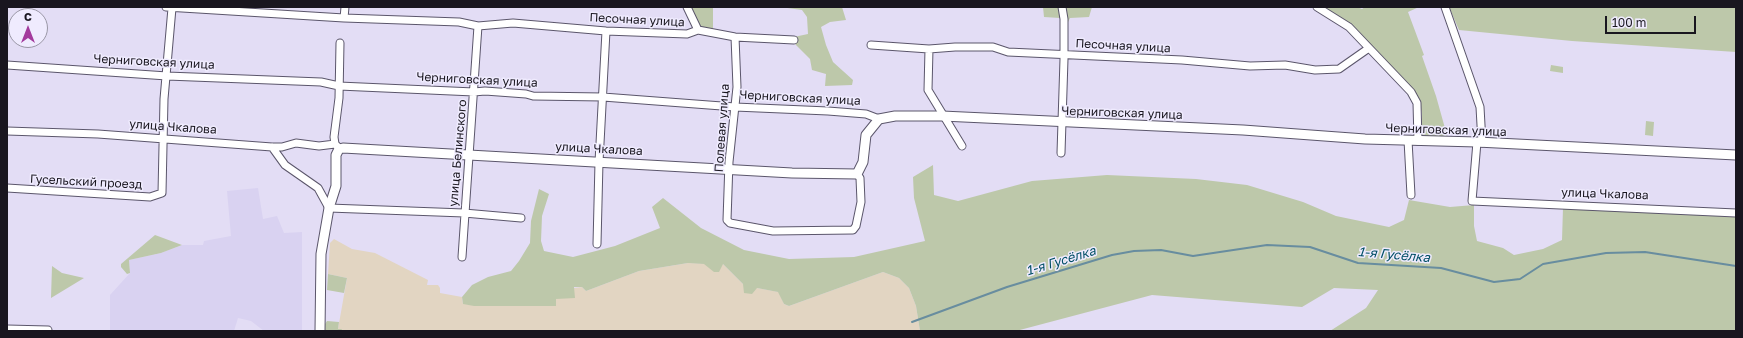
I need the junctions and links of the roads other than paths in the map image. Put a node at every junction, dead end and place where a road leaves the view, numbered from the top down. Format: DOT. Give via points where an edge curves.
graph roads {
  1 [pos="345,7"];
  2 [pos="687,7"];
  3 [pos="1062,7"];
  4 [pos="1317,7"];
  5 [pos="1445,7"];
  6 [pos="169,8"];
  7 [pos="344,18"];
  8 [pos="478,26"];
  9 [pos="698,30"];
  10 [pos="606,31"];
  11 [pos="735,38"];
  12 [pos="794,40"];
  13 [pos="340,43"];
  14 [pos="871,45"];
  15 [pos="1368,48"];
  16 [pos="929,49"];
  17 [pos="1064,55"];
  18 [pos="7,64"];
  19 [pos="167,76"];
  20 [pos="339,86"];
  21 [pos="474,92"];
  22 [pos="603,97"];
  23 [pos="735,107"];
  24 [pos="942,116"];
  25 [pos="879,119"];
  26 [pos="1062,123"];
  27 [pos="7,131"];
  28 [pos="164,138"];
  29 [pos="1408,140"];
  30 [pos="1418,141"];
  31 [pos="1480,143"];
  32 [pos="962,146"];
  33 [pos="272,147"];
  34 [pos="337,147"];
  35 [pos="1061,153"];
  36 [pos="470,155"];
  37 [pos="1736,155"];
  38 [pos="599,162"];
  39 [pos="730,168"];
  40 [pos="857,174"];
  41 [pos="7,188"];
  42 [pos="1411,195"];
  43 [pos="329,208"];
  44 [pos="464,213"];
  45 [pos="1736,213"];
  46 [pos="521,218"];
  47 [pos="597,244"];
  48 [pos="462,257"];
  49 [pos="7,329"];
  50 [pos="48,330"];
  51 [pos="320,331"];
  1 -- 7 [label="street"];
  2 -- 9 [label="street"];
  3 -- 17 [label="street"];
  4 -- 15 [label="street" via="1349,27"];
  5 -- 31 [label="street" via="1480,107"];
  6 -- 7 [label="street, Песочная улица"];
  6 -- 19 [label="street"];
  7 -- 8 [label="street, Песочная улица" via="458,22"];
  8 -- 10 [label="street, Песочная улица" via="513,23"];
  8 -- 21 [label="street, улица Белинского"];
  9 -- 10 [label="street, Песочная улица" via="687,34"];
  9 -- 11 [label="street, Песочная улица"];
  10 -- 22 [label="street"];
  11 -- 12 [label="street, Песочная улица"];
  11 -- 23 [label="street, Полевая улица"];
  13 -- 20 [label="street"];
  14 -- 16 [label="street, Песочная улица"];
  15 -- 17 [label="street, Песочная улица" via="1339,69 1315,70 1285,66"];
  15 -- 30 [label="street" via="1414,97 1418,116"];
  16 -- 17 [label="street, Песочная улица" via="993,47 1008,52"];
  16 -- 24 [label="street" via="928,90"];
  17 -- 26 [label="street"];
  18 -- 19 [label="street, Черниговская улица"];
  19 -- 20 [label="street, Черниговская улица" via="321,82"];
  19 -- 28 [label="street"];
  20 -- 21 [label="street, Черниговская улица"];
  20 -- 34 [label="street" via="335,127"];
  21 -- 22 [label="street, Черниговская улица"];
  21 -- 36 [label="street, улица Белинского"];
  22 -- 23 [label="street, Черниговская улица"];
  22 -- 38 [label="street"];
  23 -- 25 [label="street, Черниговская улица" via="866,114"];
  23 -- 39 [label="street, Полевая улица"];
  24 -- 25 [label="street, Черниговская улица" via="895,116"];
  24 -- 26 [label="street, Черниговская улица"];
  24 -- 32 [label="street"];
  25 -- 40 [label="street" via="866,135 863,162"];
  26 -- 29 [label="street, Черниговская улица"];
  26 -- 35 [label="street"];
  27 -- 28 [label="street, улица Чкалова"];
  28 -- 33 [label="street, улица Чкалова"];
  28 -- 41 [label="street, Гусельский проезд" via="162,193 150,197"];
  29 -- 30 [label="street, Черниговская улица"];
  29 -- 42 [label="street"];
  30 -- 31 [label="street, Черниговская улица"];
  31 -- 37 [label="street, Черниговская улица"];
  31 -- 45 [label="street, улица Чкалова" via="1472,201"];
  33 -- 34 [label="street, улица Чкалова" via="296,143"];
  33 -- 43 [label="street" via="285,166 318,188"];
  34 -- 36 [label="street, улица Чкалова"];
  34 -- 43 [label="street" via="336,186"];
  36 -- 38 [label="street, улица Чкалова"];
  36 -- 44 [label="street, улица Белинского"];
  38 -- 39 [label="street, улица Чкалова"];
  38 -- 47 [label="street"];
  39 -- 40 [label="street, улица Чкалова" via="792,173"];
  39 -- 40 [label="street, Полевая улица" via="727,220 730,223 773,231 853,230 861,202 860,178"];
  43 -- 44 [label="street"];
  43 -- 51 [label="street" via="321,254"];
  44 -- 46 [label="street"];
  44 -- 48 [label="street, улица Белинского"];
  49 -- 50 [label="street"];
}
